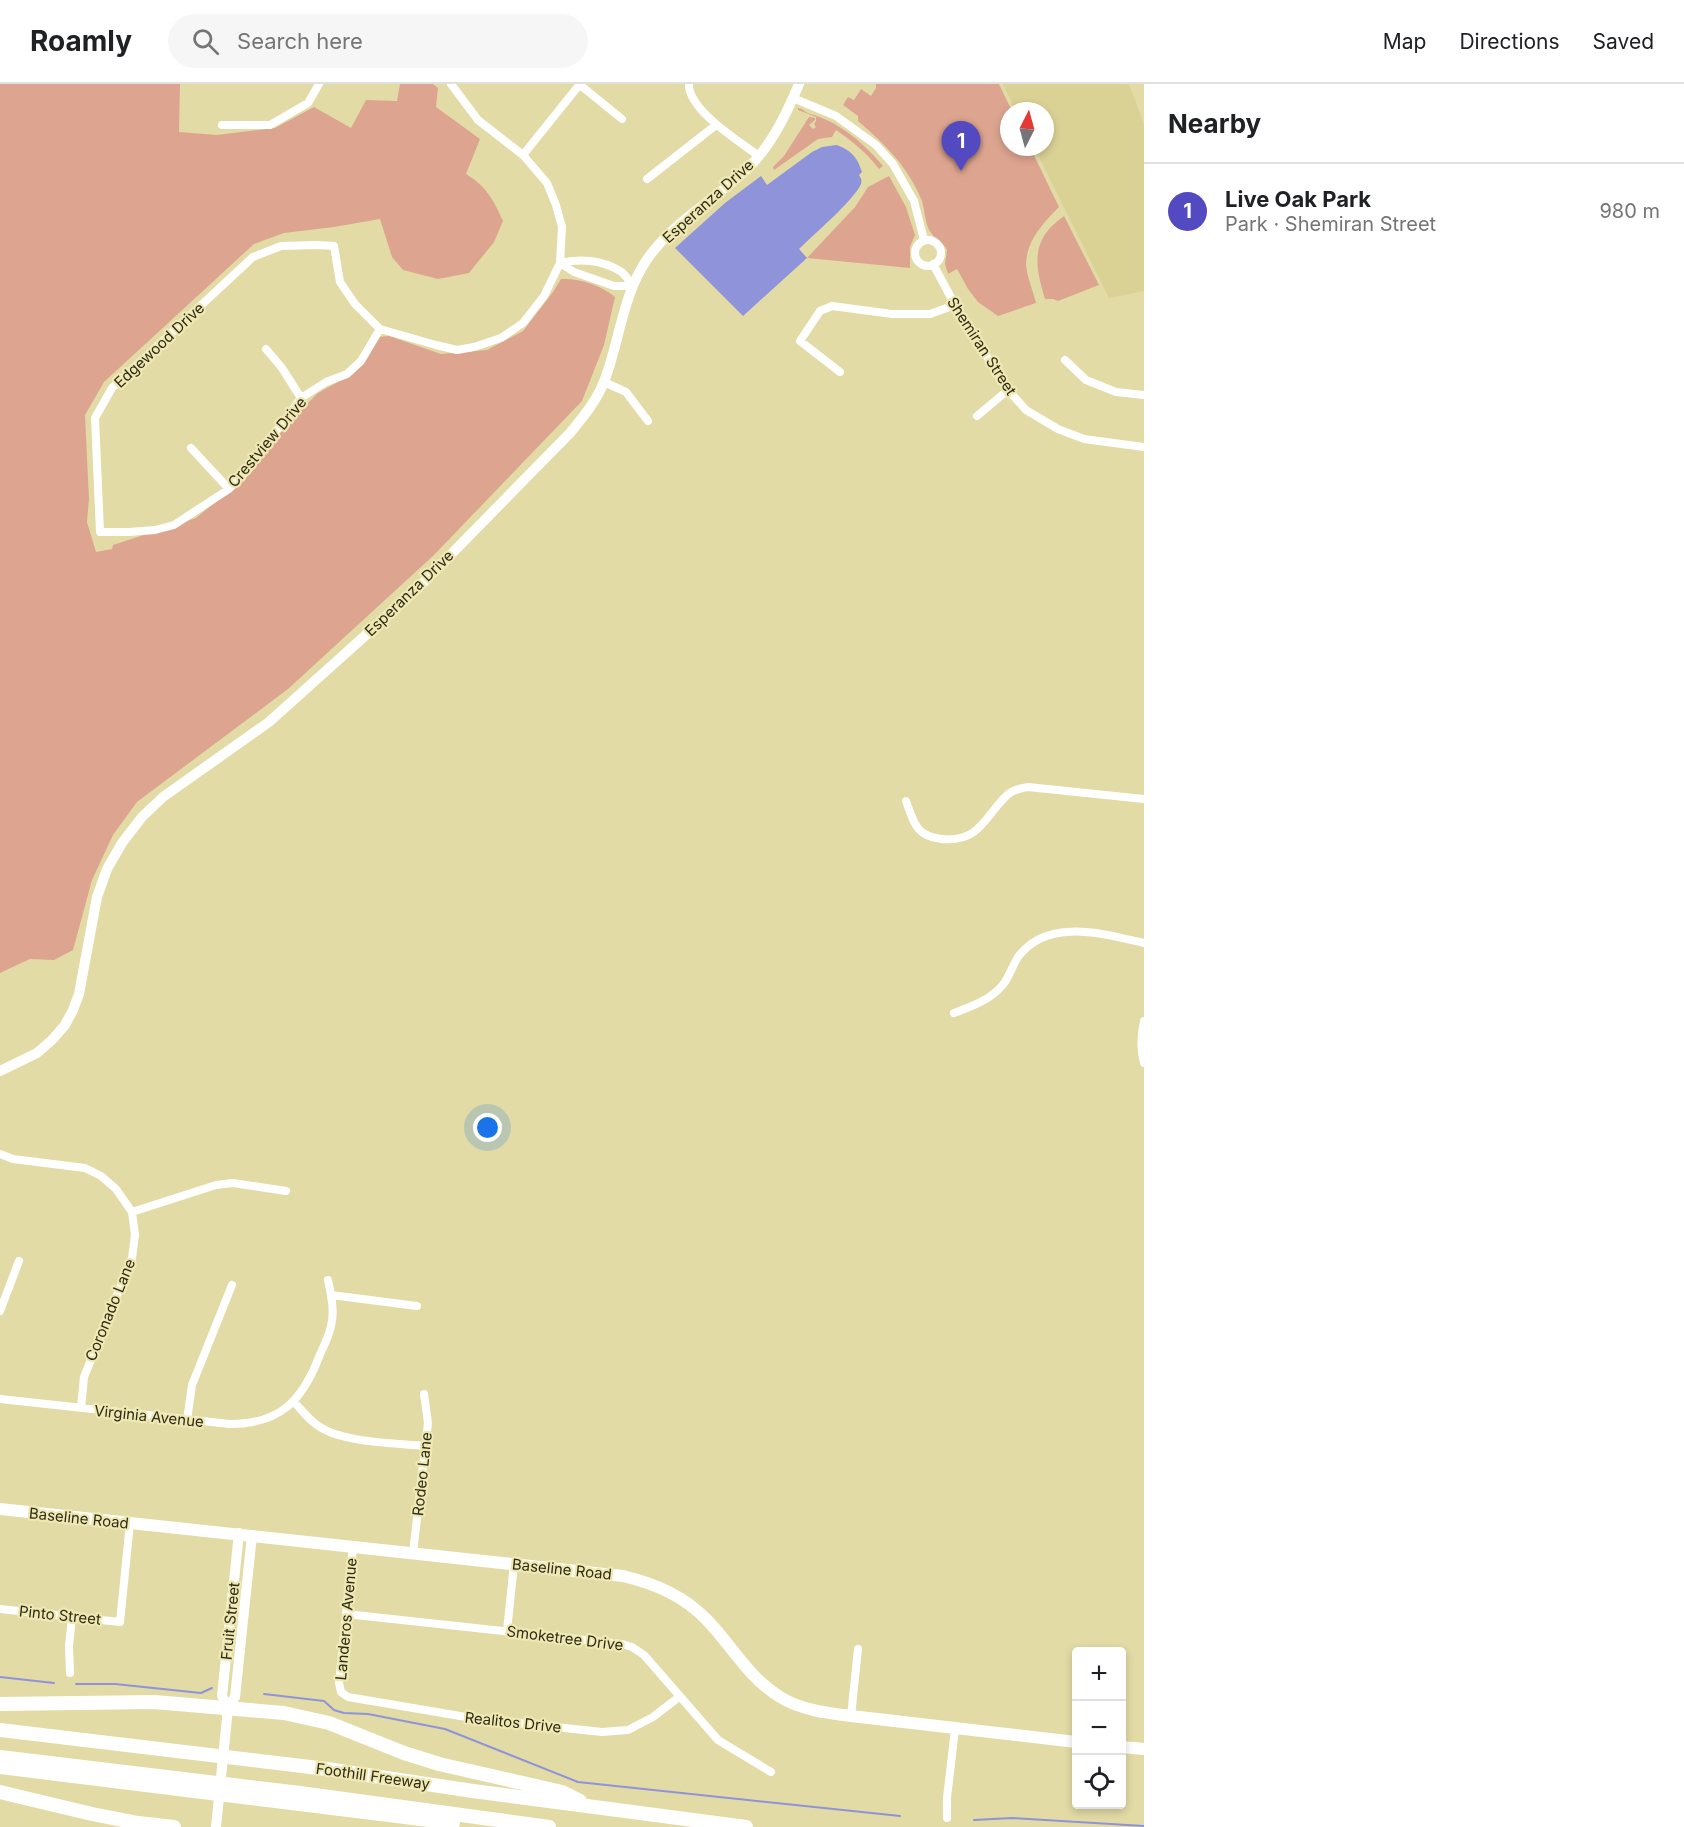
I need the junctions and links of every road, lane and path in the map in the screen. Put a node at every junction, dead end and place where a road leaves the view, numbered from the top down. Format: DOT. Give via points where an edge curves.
graph roads {
  1 [pos="319,84"];
  2 [pos="452,84"];
  3 [pos="580,84"];
  4 [pos="689,84"];
  5 [pos="799,84"];
  6 [pos="793,98"];
  7 [pos="622,119"];
  8 [pos="222,125"];
  9 [pos="716,125"];
  10 [pos="523,155"];
  11 [pos="759,156"];
  12 [pos="647,179"];
  13 [pos="924,240"];
  14 [pos="590,261"];
  15 [pos="560,263"];
  16 [pos="933,264"];
  17 [pos="589,276"];
  18 [pos="633,286"];
  19 [pos="955,305"];
  20 [pos="380,329"];
  21 [pos="266,350"];
  22 [pos="1065,360"];
  23 [pos="840,372"];
  24 [pos="604,382"];
  25 [pos="1008,390"];
  26 [pos="1144,395"];
  27 [pos="301,398"];
  28 [pos="977,416"];
  29 [pos="648,421"];
  30 [pos="1144,447"];
  31 [pos="191,448"];
  32 [pos="230,489"];
  33 [pos="100,532"];
  34 [pos="1144,799"];
  35 [pos="906,801"];
  36 [pos="1144,943"];
  37 [pos="954,1012"];
  38 [pos="1144,1021"];
  39 [pos="1144,1063"];
  40 [pos="0,1071"];
  41 [pos="0,1154"];
  42 [pos="286,1191"];
  43 [pos="132,1212"];
  44 [pos="19,1261"];
  45 [pos="328,1280"];
  46 [pos="232,1285"];
  47 [pos="331,1295"];
  48 [pos="417,1306"];
  49 [pos="0,1311"];
  50 [pos="424,1394"];
  51 [pos="0,1400"];
  52 [pos="294,1402"];
  53 [pos="81,1408"];
  54 [pos="187,1420"];
  55 [pos="425,1446"];
  56 [pos="0,1509"];
  57 [pos="130,1523"];
  58 [pos="239,1533"];
  59 [pos="252,1535"];
  60 [pos="353,1547"];
  61 [pos="413,1553"];
  62 [pos="514,1564"];
  63 [pos="0,1609"];
  64 [pos="346,1614"];
  65 [pos="72,1617"];
  66 [pos="507,1631"];
  67 [pos="858,1649"];
  68 [pos="70,1673"];
  69 [pos="340,1692"];
  70 [pos="679,1697"];
  71 [pos="0,1704"];
  72 [pos="228,1708"];
  73 [pos="851,1716"];
  74 [pos="955,1729"];
  75 [pos="0,1730"];
  76 [pos="0,1738"];
  77 [pos="1072,1741"];
  78 [pos="1126,1747"];
  79 [pos="1144,1749"];
  80 [pos="0,1757"];
  81 [pos="0,1767"];
  82 [pos="771,1772"];
  83 [pos="0,1792"];
  84 [pos="593,1807"];
  85 [pos="947,1818"];
  86 [pos="174,1827"];
  87 [pos="216,1827"];
  88 [pos="480,1827"];
  89 [pos="549,1827"];
  90 [pos="687,1827"];
  91 [pos="746,1827"];
  1 -- 8 [label="street" via="308,103 270,125"];
  2 -- 10 [label="street" via="478,120"];
  3 -- 7 [label="street"];
  3 -- 10 [label="street"];
  4 -- 9 [label="street" via="701,109"];
  5 -- 6 [label="main road, Esperanza Drive"];
  6 -- 11 [label="main road, Esperanza Drive"];
  6 -- 13 [label="street, Shemiran Street" via="836,116 876,145 893,164 914,201"];
  9 -- 11 [label="street"];
  9 -- 12 [label="street"];
  10 -- 15 [label="street" via="547,183 556,204 562,227"];
  11 -- 18 [label="main road, Esperanza Drive" via="665,239"];
  13 -- 16 [label="street, Shemiran Street" via="936,242 941,248 941,256"];
  13 -- 16 [label="street, Shemiran Street" via="915,250 916,258 923,265"];
  14 -- 15 [label="street"];
  14 -- 17 [label="street" via="585,266"];
  14 -- 18 [label="street" via="622,272"];
  15 -- 17 [label="street"];
  15 -- 20 [label="street" via="544,296 523,323 501,338 458,350"];
  16 -- 19 [label="street, Shemiran Street"];
  17 -- 18 [label="street" via="614,286"];
  18 -- 24 [label="main road, Esperanza Drive"];
  19 -- 23 [label="street" via="930,314 892,314 832,306 820,310 800,341"];
  19 -- 25 [label="street, Shemiran Street"];
  20 -- 27 [label="street, Crestview Drive" via="361,361 347,374"];
  20 -- 33 [label="street, Edgewood Drive" via="340,282 334,246 281,246 253,257 112,388 95,418"];
  21 -- 27 [label="street"];
  22 -- 26 [label="street" via="1086,380 1116,392"];
  24 -- 29 [label="street" via="626,392"];
  24 -- 40 [label="main road, Esperanza Drive" via="570,433 416,590 269,722 164,797 142,818 122,843 100,888 79,994 69,1017 37,1053"];
  25 -- 28 [label="street"];
  25 -- 30 [label="street, Shemiran Street" via="1026,410 1058,429 1084,439"];
  27 -- 32 [label="street, Crestview Drive"];
  31 -- 32 [label="street"];
  32 -- 33 [label="street, Crestview Drive" via="174,525 155,530"];
  34 -- 35 [label="street" via="1028,787 1010,792 975,832 954,840 926,836 919,831"];
  36 -- 37 [label="street" via="1092,932 1050,935 1024,950 990,997"];
  38 -- 39 [label="street"];
  41 -- 43 [label="street" via="85,1168 116,1189"];
  42 -- 43 [label="street" via="233,1183 216,1185"];
  43 -- 53 [label="street, Coronado Lane" via="132,1258 84,1377"];
  44 -- 49 [label="street"];
  45 -- 47 [label="street"];
  46 -- 54 [label="street" via="192,1385"];
  47 -- 48 [label="street"];
  47 -- 52 [label="street" via="332,1326 310,1380"];
  50 -- 55 [label="street, Rodeo Lane" via="428,1423"];
  51 -- 53 [label="street, Virginia Avenue"];
  52 -- 54 [label="street, Virginia Avenue" via="250,1424"];
  52 -- 55 [label="street" via="316,1425 332,1433"];
  53 -- 54 [label="street, Virginia Avenue"];
  55 -- 61 [label="street, Rodeo Lane"];
  56 -- 57 [label="main road, Baseline Road"];
  57 -- 58 [label="main road, Baseline Road"];
  57 -- 65 [label="street, Pinto Street" via="120,1622"];
  58 -- 59 [label="main road, Baseline Road"];
  58 -- 72 [label="main road, Fruit Street" via="222,1696"];
  59 -- 60 [label="main road, Baseline Road"];
  59 -- 72 [label="main road, Fruit Street" via="235,1697"];
  60 -- 61 [label="main road, Baseline Road"];
  60 -- 64 [label="street, Landeros Avenue"];
  61 -- 62 [label="main road, Baseline Road"];
  62 -- 66 [label="street"];
  62 -- 73 [label="main road, Baseline Road" via="623,1576 666,1589 707,1620 750,1672 781,1697 817,1711"];
  63 -- 65 [label="street, Pinto Street"];
  64 -- 66 [label="street, Smoketree Drive"];
  64 -- 69 [label="street, Landeros Avenue"];
  65 -- 68 [label="street"];
  66 -- 70 [label="street, Smoketree Drive" via="632,1647 644,1655"];
  67 -- 73 [label="street"];
  69 -- 70 [label="street, Realitos Drive" via="348,1698 472,1718 602,1732 628,1730"];
  70 -- 82 [label="street, Smoketree Drive" via="718,1740"];
  71 -- 72 [label="highway" via="154,1702"];
  72 -- 84 [label="highway" via="307,1717 404,1753 562,1792"];
  72 -- 87 [label="main road, Fruit Street"];
  73 -- 74 [label="main road, Baseline Road"];
  74 -- 77 [label="main road, Baseline Road"];
  74 -- 85 [label="street"];
  75 -- 84 [label="highway, Foothill Freeway" via="316,1767"];
  76 -- 90 [label="highway" via="364,1782"];
  78 -- 79 [label="main road"];
  80 -- 89 [label="highway"];
  81 -- 88 [label="highway"];
  83 -- 86 [label="highway" via="92,1814"];
  84 -- 91 [label="highway, Foothill Freeway"];
}
